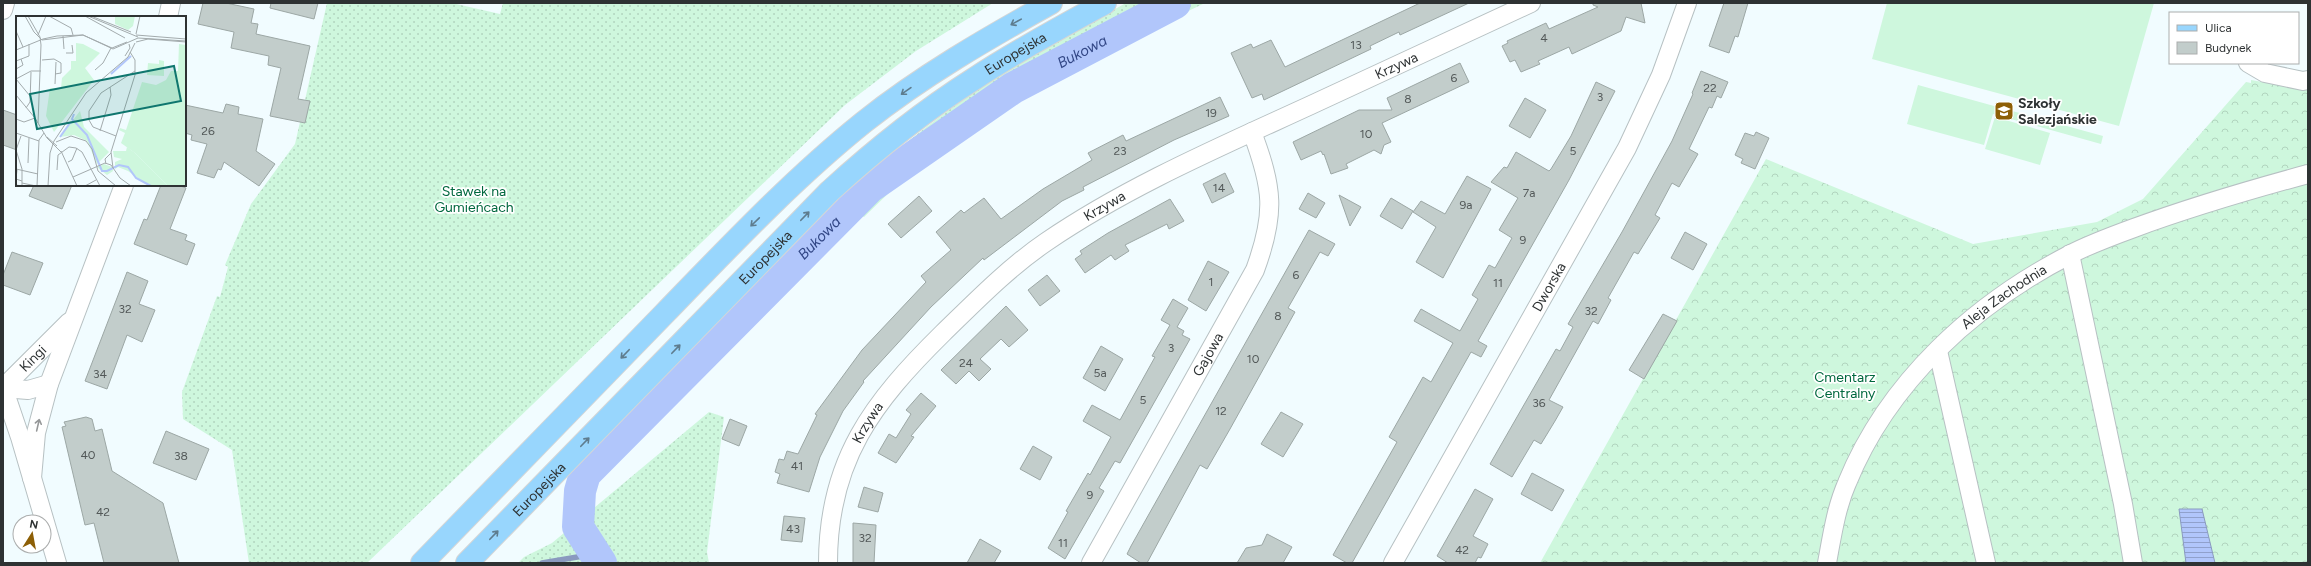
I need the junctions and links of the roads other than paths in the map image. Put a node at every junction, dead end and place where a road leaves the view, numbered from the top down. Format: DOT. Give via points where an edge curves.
graph roads {
  1 [pos="5,3"];
  2 [pos="171,3"];
  3 [pos="1050,3"];
  4 [pos="1106,3"];
  5 [pos="1531,3"];
  6 [pos="1687,3"];
  7 [pos="3,10"];
  8 [pos="168,16"];
  9 [pos="2250,64"];
  10 [pos="2308,80"];
  11 [pos="1252,132"];
  12 [pos="2308,174"];
  13 [pos="124,186"];
  14 [pos="2070,254"];
  15 [pos="76,311"];
  16 [pos="1938,351"];
  17 [pos="49,384"];
  18 [pos="3,388"];
  19 [pos="32,478"];
  20 [pos="57,563"];
  21 [pos="422,563"];
  22 [pos="467,563"];
  23 [pos="828,563"];
  24 [pos="1091,563"];
  25 [pos="1393,563"];
  26 [pos="1827,563"];
  27 [pos="1986,563"];
  28 [pos="2133,563"];
  1 -- 7 [label="street"];
  2 -- 8 [label="street"];
  3 -- 21 [label="main road, Europejska, one-way" via="926,77 817,161 724,252"];
  22 -- 4 [label="main road, Europejska, one-way" via="830,191 865,160 968,83"];
  5 -- 11 [label="street, Krzywa"];
  6 -- 25 [label="street, Dworska" via="1661,75 1627,148"];
  9 -- 10 [label="street" via="2265,73"];
  11 -- 23 [label="street, Krzywa" via="1142,186 1045,243 988,289 915,361 876,407 849,453 832,510"];
  11 -- 24 [label="street, Gajowa" via="1267,174 1271,199 1268,228 1255,270"];
  12 -- 14 [label="street, Aleja Zachodnia" via="2167,216"];
  13 -- 15 [label="street, Kingi"];
  14 -- 16 [label="street, Aleja Zachodnia" via="1996,299"];
  14 -- 28 [label="street"];
  15 -- 17 [label="street, Kingi"];
  15 -- 18 [label="street, Kingi" via="50,342"];
  16 -- 26 [label="street, Aleja Zachodnia" via="1888,408 1858,458 1839,505"];
  16 -- 27 [label="street"];
  17 -- 18 [label="street, Kingi" via="28,390"];
  19 -- 17 [label="street, Kingi, one-way" via="36,433"];
  18 -- 19 [label="street"];
  19 -- 20 [label="street"];
}
